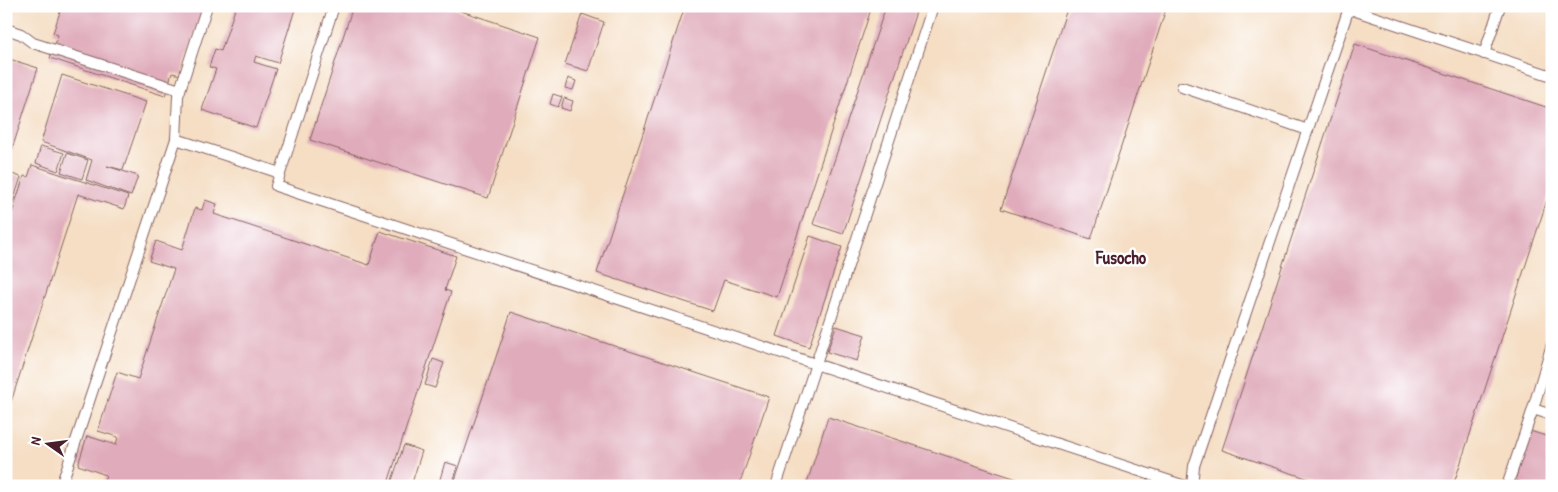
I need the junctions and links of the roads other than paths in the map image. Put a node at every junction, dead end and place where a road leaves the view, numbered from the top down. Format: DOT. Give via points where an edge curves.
graph roads {
  1 [pos="207,6"];
  2 [pos="334,6"];
  3 [pos="933,6"];
  4 [pos="1500,6"];
  5 [pos="1345,7"];
  6 [pos="6,29"];
  7 [pos="1484,54"];
  8 [pos="1552,76"];
  9 [pos="1182,87"];
  10 [pos="180,90"];
  11 [pos="1308,130"];
  12 [pos="176,139"];
  13 [pos="280,172"];
  14 [pos="1551,347"];
  15 [pos="816,364"];
  16 [pos="1533,409"];
  17 [pos="1552,416"];
  18 [pos="61,486"];
  19 [pos="776,486"];
  20 [pos="1185,486"];
  21 [pos="1192,486"];
  22 [pos="1507,486"];
  1 -- 10 [label="lane"];
  2 -- 13 [label="lane"];
  3 -- 15 [label="lane"];
  4 -- 7 [label="lane"];
  5 -- 7 [label="lane"];
  5 -- 11 [label="lane"];
  6 -- 10 [label="lane" via="33,43"];
  7 -- 8 [label="lane"];
  9 -- 11 [label="lane"];
  10 -- 12 [label="lane"];
  11 -- 21 [label="lane" via="1194,466"];
  12 -- 13 [label="lane"];
  12 -- 18 [label="lane"];
  13 -- 15 [label="lane" via="276,186"];
  14 -- 16 [label="lane"];
  15 -- 19 [label="lane"];
  15 -- 20 [label="lane"];
  16 -- 17 [label="lane"];
  16 -- 22 [label="lane"];
}
